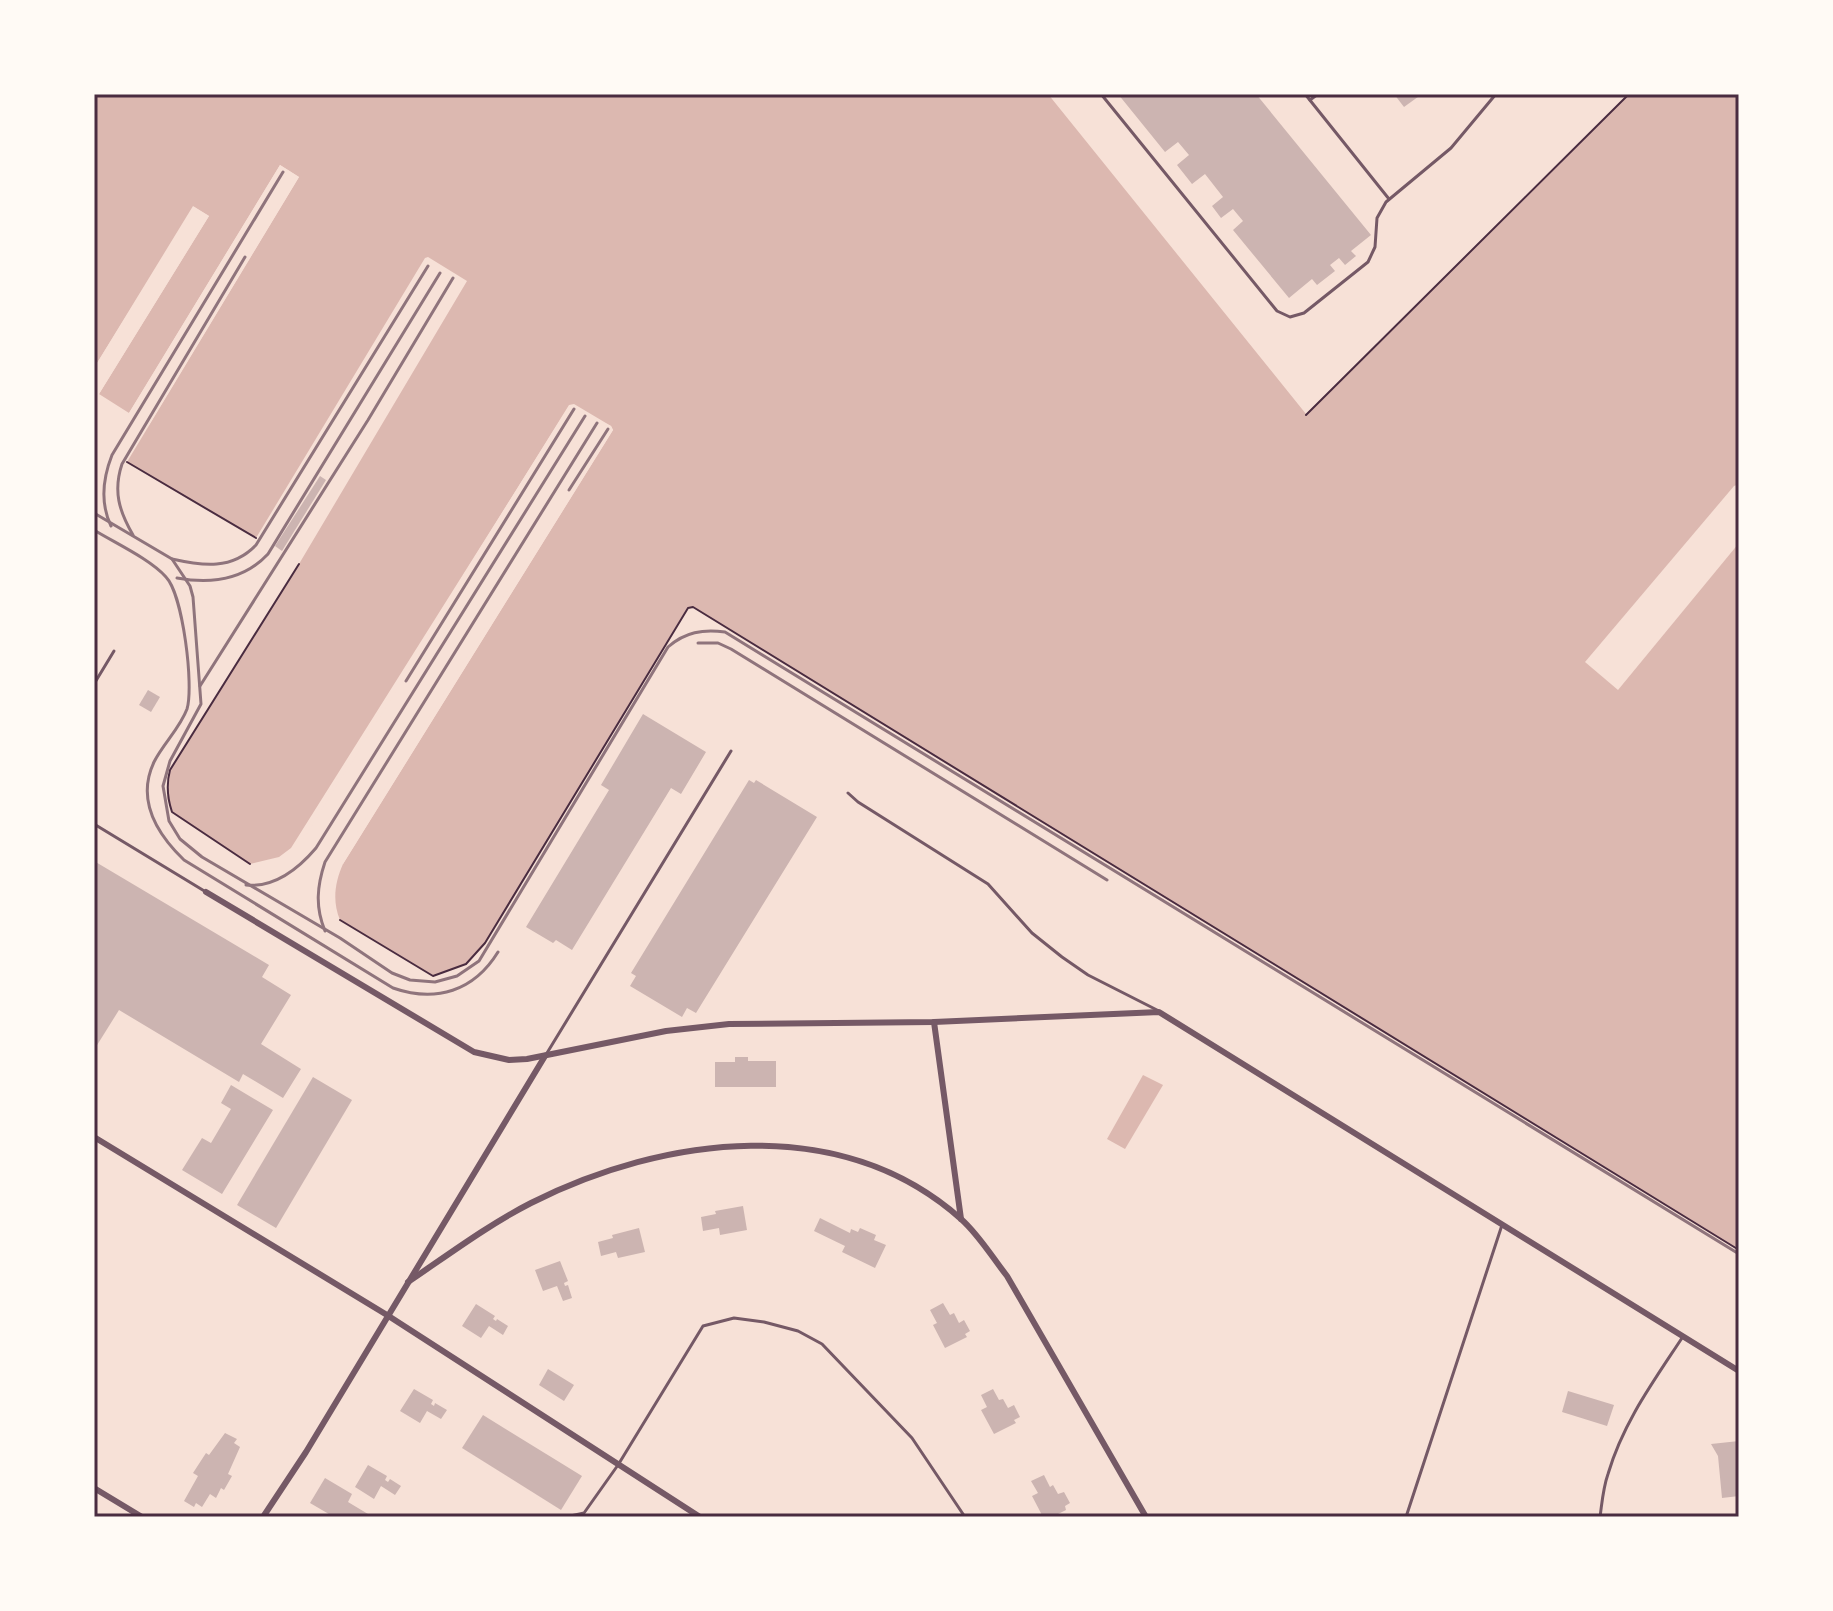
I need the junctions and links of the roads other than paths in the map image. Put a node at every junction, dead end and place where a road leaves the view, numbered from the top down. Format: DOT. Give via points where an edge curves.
graph roads {
  1 [pos="1101,94"];
  2 [pos="1305,94"];
  3 [pos="1318,94"];
  4 [pos="1496,94"];
  5 [pos="1310,100"];
  6 [pos="1389,199"];
  7 [pos="114,651"];
  8 [pos="94,684"];
  9 [pos="731,751"];
  10 [pos="848,793"];
  11 [pos="94,824"];
  12 [pos="206,892"];
  13 [pos="1159,1012"];
  14 [pos="934,1022"];
  15 [pos="545,1056"];
  16 [pos="94,1137"];
  17 [pos="961,1219"];
  18 [pos="1502,1225"];
  19 [pos="408,1282"];
  20 [pos="387,1315"];
  21 [pos="1682,1338"];
  22 [pos="1739,1371"];
  23 [pos="618,1465"];
  24 [pos="94,1488"];
  25 [pos="142,1517"];
  26 [pos="263,1517"];
  27 [pos="566,1517"];
  28 [pos="700,1517"];
  29 [pos="965,1517"];
  30 [pos="1146,1517"];
  31 [pos="1406,1517"];
  32 [pos="1600,1517"];
  1 -- 6 [label="lane" via="1284,316 1302,315 1368,262 1377,218"];
  2 -- 5 [label="lane"];
  3 -- 5 [label="lane"];
  4 -- 6 [label="lane" via="1451,148"];
  5 -- 6 [label="lane"];
  7 -- 8 [label="lane"];
  9 -- 15 [label="lane"];
  10 -- 13 [label="lane" via="988,884 1062,957"];
  11 -- 12 [label="lane"];
  12 -- 15 [label="street" via="474,1052 509,1060"];
  13 -- 14 [label="street"];
  13 -- 18 [label="street"];
  14 -- 15 [label="street" via="729,1024"];
  14 -- 17 [label="street"];
  15 -- 19 [label="street"];
  16 -- 20 [label="street"];
  17 -- 19 [label="street" via="914,1185 837,1154 751,1145 672,1152 599,1173 529,1204"];
  17 -- 30 [label="street" via="1007,1276"];
  18 -- 21 [label="street"];
  18 -- 31 [label="lane"];
  19 -- 20 [label="street"];
  20 -- 23 [label="street"];
  20 -- 26 [label="street"];
  21 -- 22 [label="street"];
  21 -- 32 [label="lane" via="1629,1420 1607,1475"];
  23 -- 27 [label="lane" via="584,1513"];
  23 -- 28 [label="street"];
  23 -- 29 [label="lane" via="703,1326 734,1318 764,1322 822,1344 912,1438"];
  24 -- 25 [label="street"];
}
